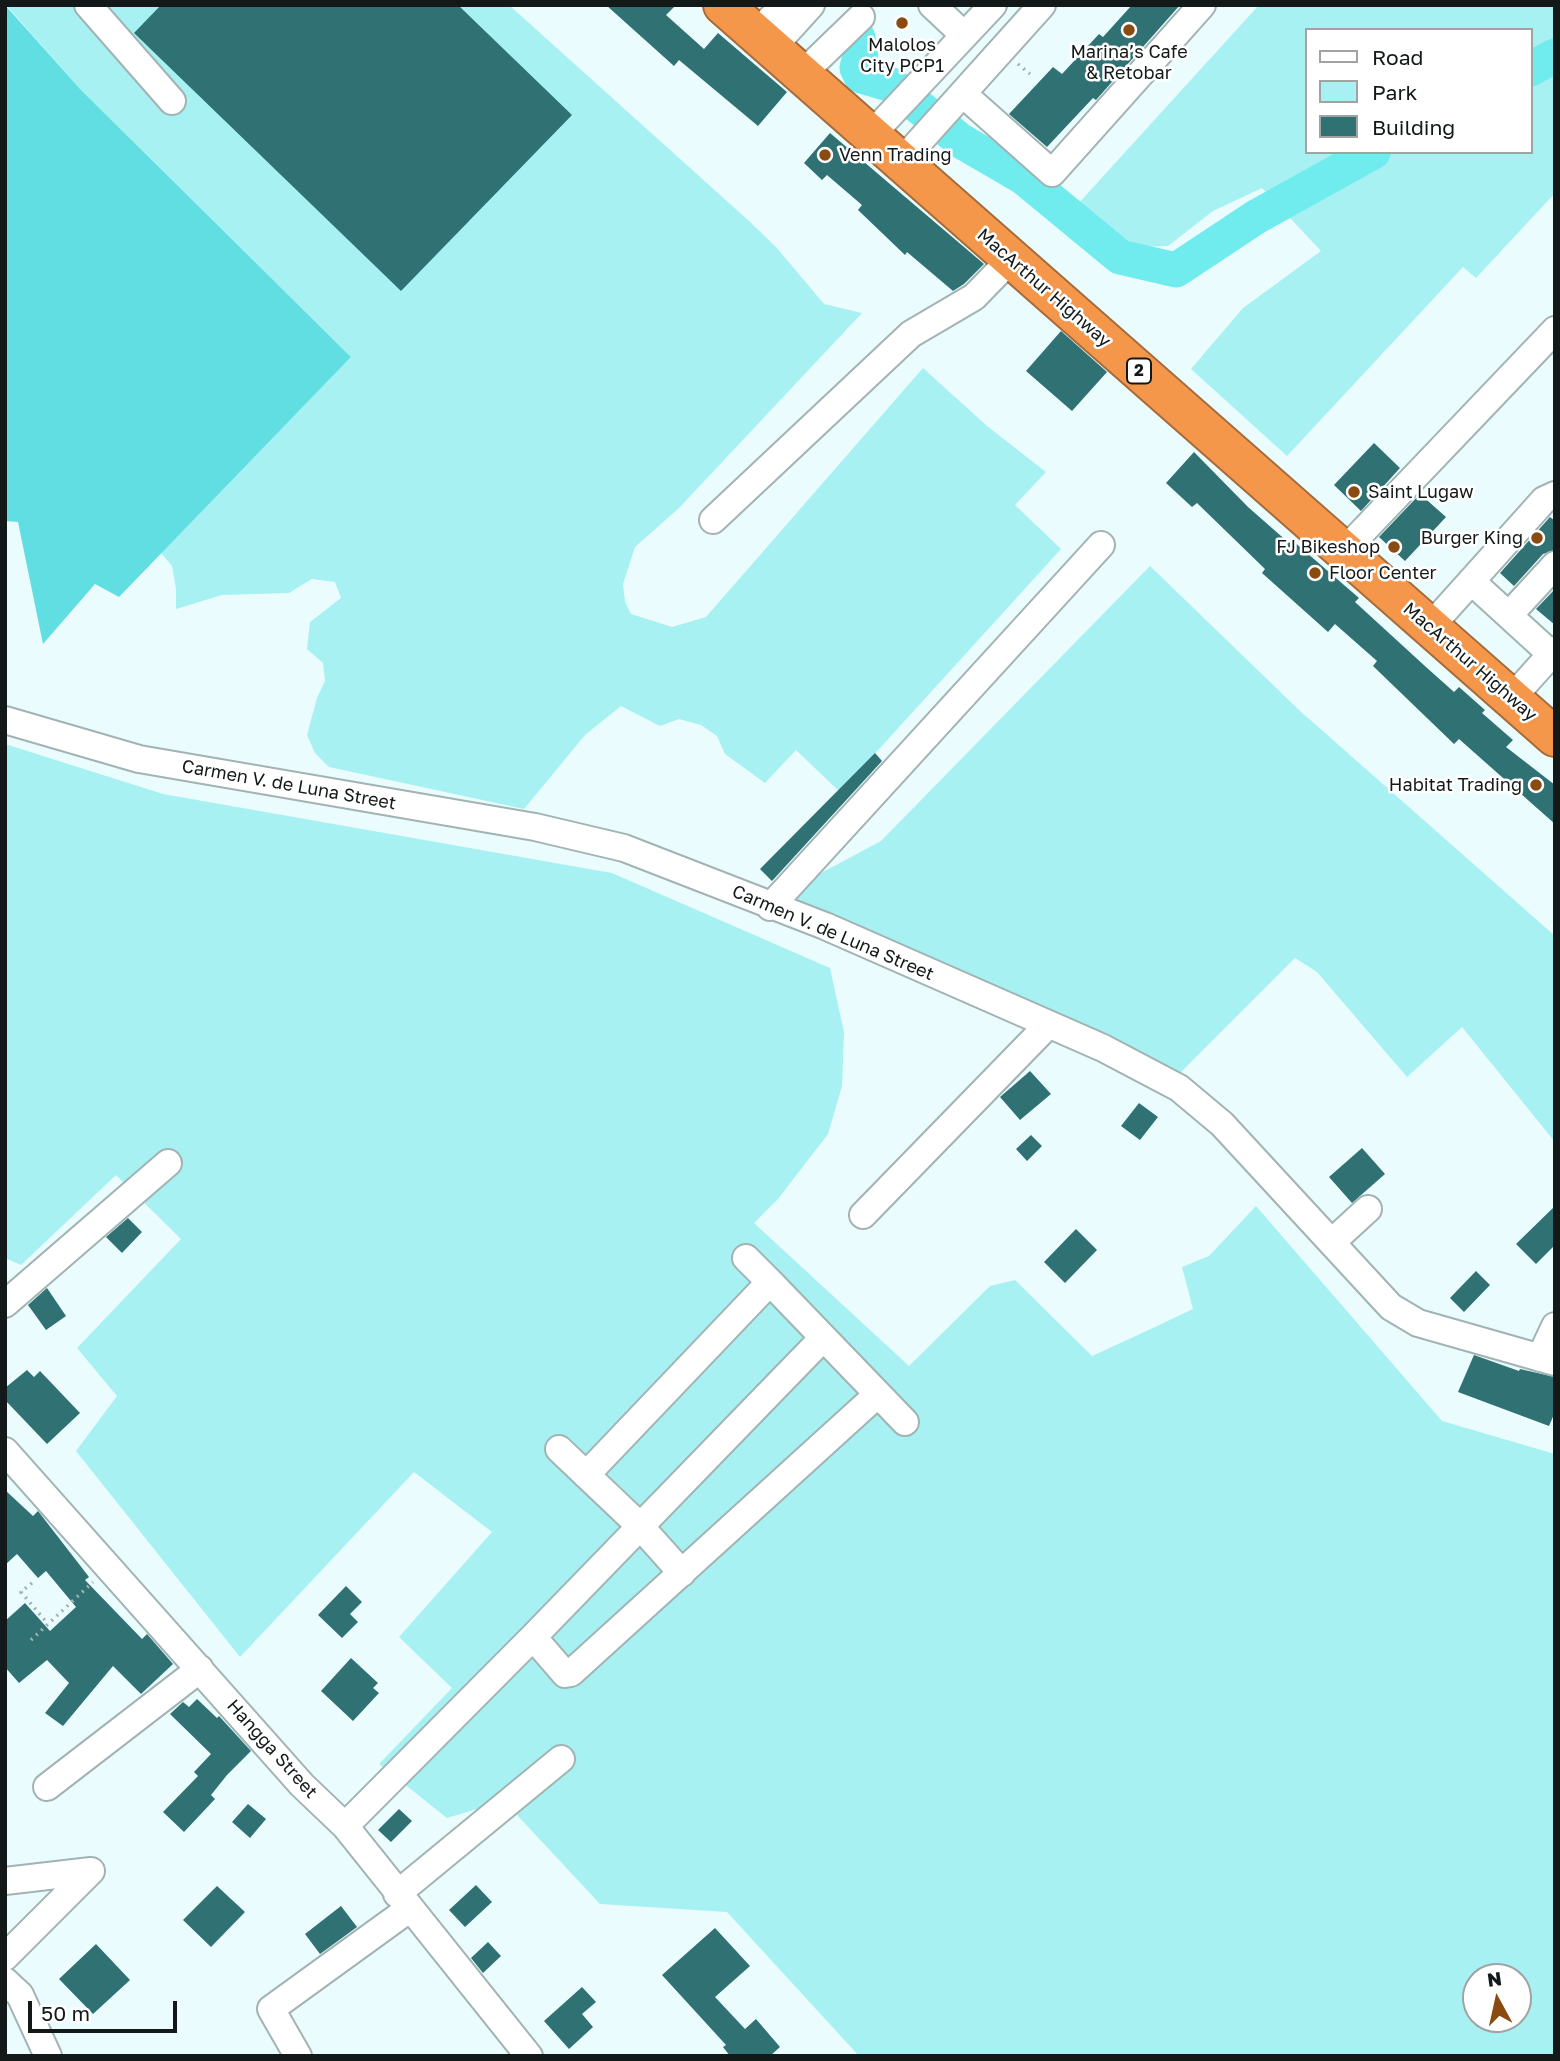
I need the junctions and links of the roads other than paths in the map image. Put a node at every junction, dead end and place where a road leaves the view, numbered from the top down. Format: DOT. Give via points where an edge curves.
graph roads {
  1 [pos="88,5"];
  2 [pos="723,5"];
  3 [pos="785,5"];
  4 [pos="811,5"];
  5 [pos="932,5"];
  6 [pos="993,5"];
  7 [pos="1042,5"];
  8 [pos="1202,5"];
  9 [pos="861,17"];
  10 [pos="964,36"];
  11 [pos="764,41"];
  12 [pos="802,75"];
  13 [pos="958,99"];
  14 [pos="172,101"];
  15 [pos="881,124"];
  16 [pos="912,150"];
  17 [pos="1011,259"];
  18 [pos="1555,330"];
  19 [pos="1555,495"];
  20 [pos="713,520"];
  21 [pos="1101,545"];
  22 [pos="1344,551"];
  23 [pos="1555,565"];
  24 [pos="1471,581"];
  25 [pos="1509,615"];
  26 [pos="1430,626"];
  27 [pos="1553,652"];
  28 [pos="1510,700"];
  29 [pos="5,720"];
  30 [pos="1550,724"];
  31 [pos="770,907"];
  32 [pos="1048,1025"];
  33 [pos="169,1163"];
  34 [pos="1368,1209"];
  35 [pos="863,1215"];
  36 [pos="1332,1242"];
  37 [pos="746,1258"];
  38 [pos="770,1282"];
  39 [pos="5,1304"];
  40 [pos="1555,1326"];
  41 [pos="823,1338"];
  42 [pos="1547,1360"];
  43 [pos="878,1394"];
  44 [pos="905,1422"];
  45 [pos="559,1449"];
  46 [pos="5,1451"];
  47 [pos="586,1475"];
  48 [pos="639,1525"];
  49 [pos="682,1573"];
  50 [pos="533,1637"];
  51 [pos="200,1669"];
  52 [pos="561,1759"];
  53 [pos="47,1787"];
  54 [pos="345,1826"];
  55 [pos="5,1881"];
  56 [pos="403,1902"];
  57 [pos="5,1957"];
  58 [pos="10,1995"];
  59 [pos="43,2052"];
  60 [pos="298,2056"];
  61 [pos="529,2056"];
  1 -- 14 [label="street"];
  2 -- 11 [label="highway, MacArthur Highway / 2"];
  3 -- 11 [label="street"];
  4 -- 11 [label="street"];
  5 -- 10 [label="street"];
  6 -- 10 [label="street"];
  7 -- 13 [label="street"];
  8 -- 13 [label="street" via="1052,173"];
  9 -- 12 [label="street"];
  10 -- 15 [label="street"];
  11 -- 12 [label="highway, MacArthur Highway / 2"];
  12 -- 15 [label="highway, MacArthur Highway / 2"];
  13 -- 16 [label="street"];
  15 -- 16 [label="highway, MacArthur Highway / 2"];
  16 -- 17 [label="highway, MacArthur Highway / 2"];
  17 -- 20 [label="street" via="974,297 911,334"];
  17 -- 22 [label="highway, MacArthur Highway / 2"];
  18 -- 22 [label="street"];
  19 -- 24 [label="street" via="1544,500"];
  21 -- 31 [label="street"];
  22 -- 26 [label="highway, MacArthur Highway / 2"];
  23 -- 25 [label="street"];
  24 -- 25 [label="street"];
  24 -- 26 [label="street"];
  25 -- 27 [label="street"];
  26 -- 28 [label="highway, MacArthur Highway / 2"];
  27 -- 28 [label="street"];
  28 -- 30 [label="highway, MacArthur Highway / 2"];
  29 -- 31 [label="street, Carmen V. de Luna Street" via="139,759 535,827 624,848"];
  31 -- 32 [label="street, Carmen V. de Luna Street" via="825,926"];
  32 -- 35 [label="street"];
  32 -- 36 [label="street, Carmen V. de Luna Street" via="1179,1088 1223,1124"];
  33 -- 39 [label="street"];
  34 -- 36 [label="street"];
  36 -- 42 [label="street, Carmen V. de Luna Street" via="1391,1307 1418,1323"];
  37 -- 38 [label="street"];
  38 -- 41 [label="street"];
  38 -- 47 [label="street"];
  40 -- 42 [label="street"];
  41 -- 43 [label="street"];
  41 -- 48 [label="street"];
  43 -- 44 [label="street"];
  43 -- 49 [label="street"];
  45 -- 47 [label="street"];
  46 -- 51 [label="street, Hangga Street"];
  47 -- 48 [label="street"];
  48 -- 49 [label="street"];
  48 -- 50 [label="street"];
  49 -- 50 [label="street" via="571,1673 565,1674"];
  50 -- 54 [label="street"];
  51 -- 53 [label="street"];
  51 -- 54 [label="street, Hangga Street" via="302,1785"];
  52 -- 56 [label="street"];
  54 -- 56 [label="street, Hangga Street"];
  55 -- 57 [label="street" via="91,1871"];
  56 -- 60 [label="street" via="271,2009"];
  56 -- 61 [label="street, Hangga Street"];
  58 -- 59 [label="street"];
}
